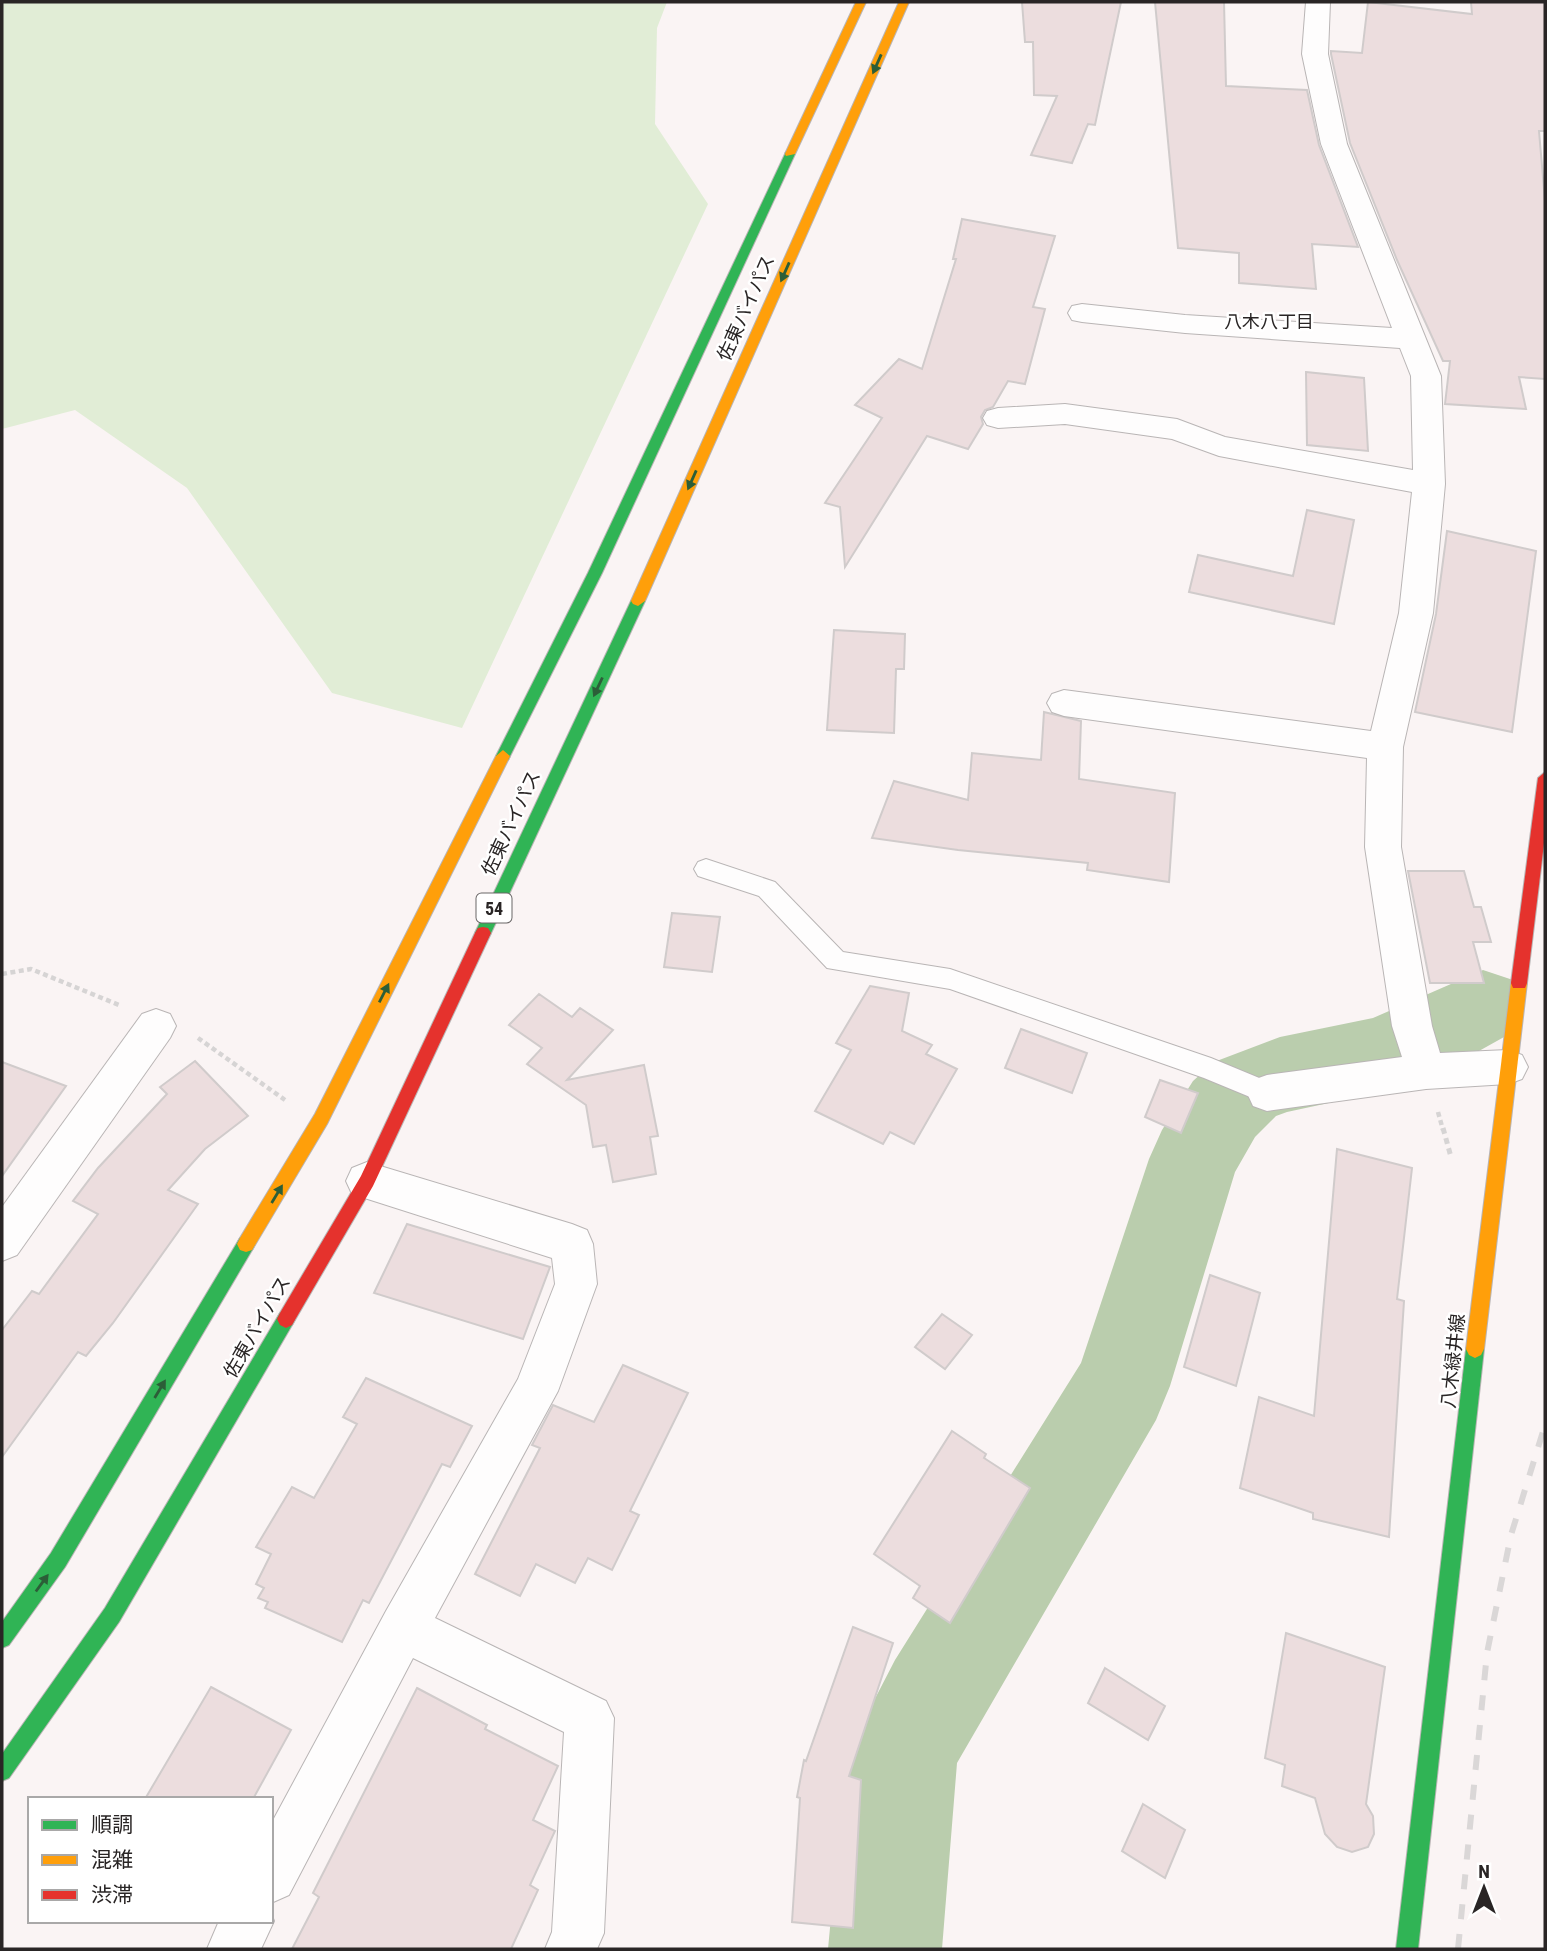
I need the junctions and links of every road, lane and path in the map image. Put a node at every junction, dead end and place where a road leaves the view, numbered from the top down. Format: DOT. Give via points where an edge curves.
graph roads {
  1 [pos="861,2"];
  2 [pos="904,2"];
  3 [pos="1318,2"];
  4 [pos="1082,313"];
  5 [pos="1412,340"];
  6 [pos="998,418"];
  7 [pos="1429,484"];
  8 [pos="1064,703"];
  9 [pos="1385,747"];
  10 [pos="1545,778"];
  11 [pos="706,869"];
  12 [pos="156,1026"];
  13 [pos="1420,1051"];
  14 [pos="1508,1067"];
  15 [pos="1250,1086"];
  16 [pos="1453,1164"];
  17 [pos="367,1181"];
  18 [pos="2,1241"];
  19 [pos="403,1628"];
  20 [pos="2,1638"];
  21 [pos="2,1771"];
  22 [pos="273,1874"];
  23 [pos="247,1923"];
  24 [pos="233,1949"];
  25 [pos="571,1949"];
  26 [pos="1407,1949"];
  20 -- 1 [label="main road, 佐東バイパス, one-way" via="58,1560 321,1119 595,573"];
  2 -- 17 [label="main road, 佐東バイパス / 54, one-way" via="647,582"];
  3 -- 5 [label="street" via="1315,54 1334,144"];
  4 -- 5 [label="street"];
  5 -- 7 [label="street" via="1426,376"];
  6 -- 7 [label="street" via="1065,414 1177,429 1219,446"];
  7 -- 9 [label="street" via="1416,613"];
  8 -- 9 [label="street"];
  9 -- 13 [label="street" via="1383,847"];
  10 -- 14 [label="main road, 八木緑井線"];
  11 -- 15 [label="lane" via="767,889 836,961 950,979"];
  12 -- 18 [label="street"];
  13 -- 14 [label="street"];
  13 -- 15 [label="street"];
  13 -- 16 [label="path"];
  14 -- 26 [label="main road, 八木緑井線"];
  17 -- 19 [label="street" via="572,1244 576,1284 536,1391"];
  17 -- 21 [label="main road, 佐東バイパス / 54" via="113,1615"];
  19 -- 22 [label="street"];
  19 -- 25 [label="street" via="589,1718 578,1933"];
  23 -- 24 [label="street"];
}
